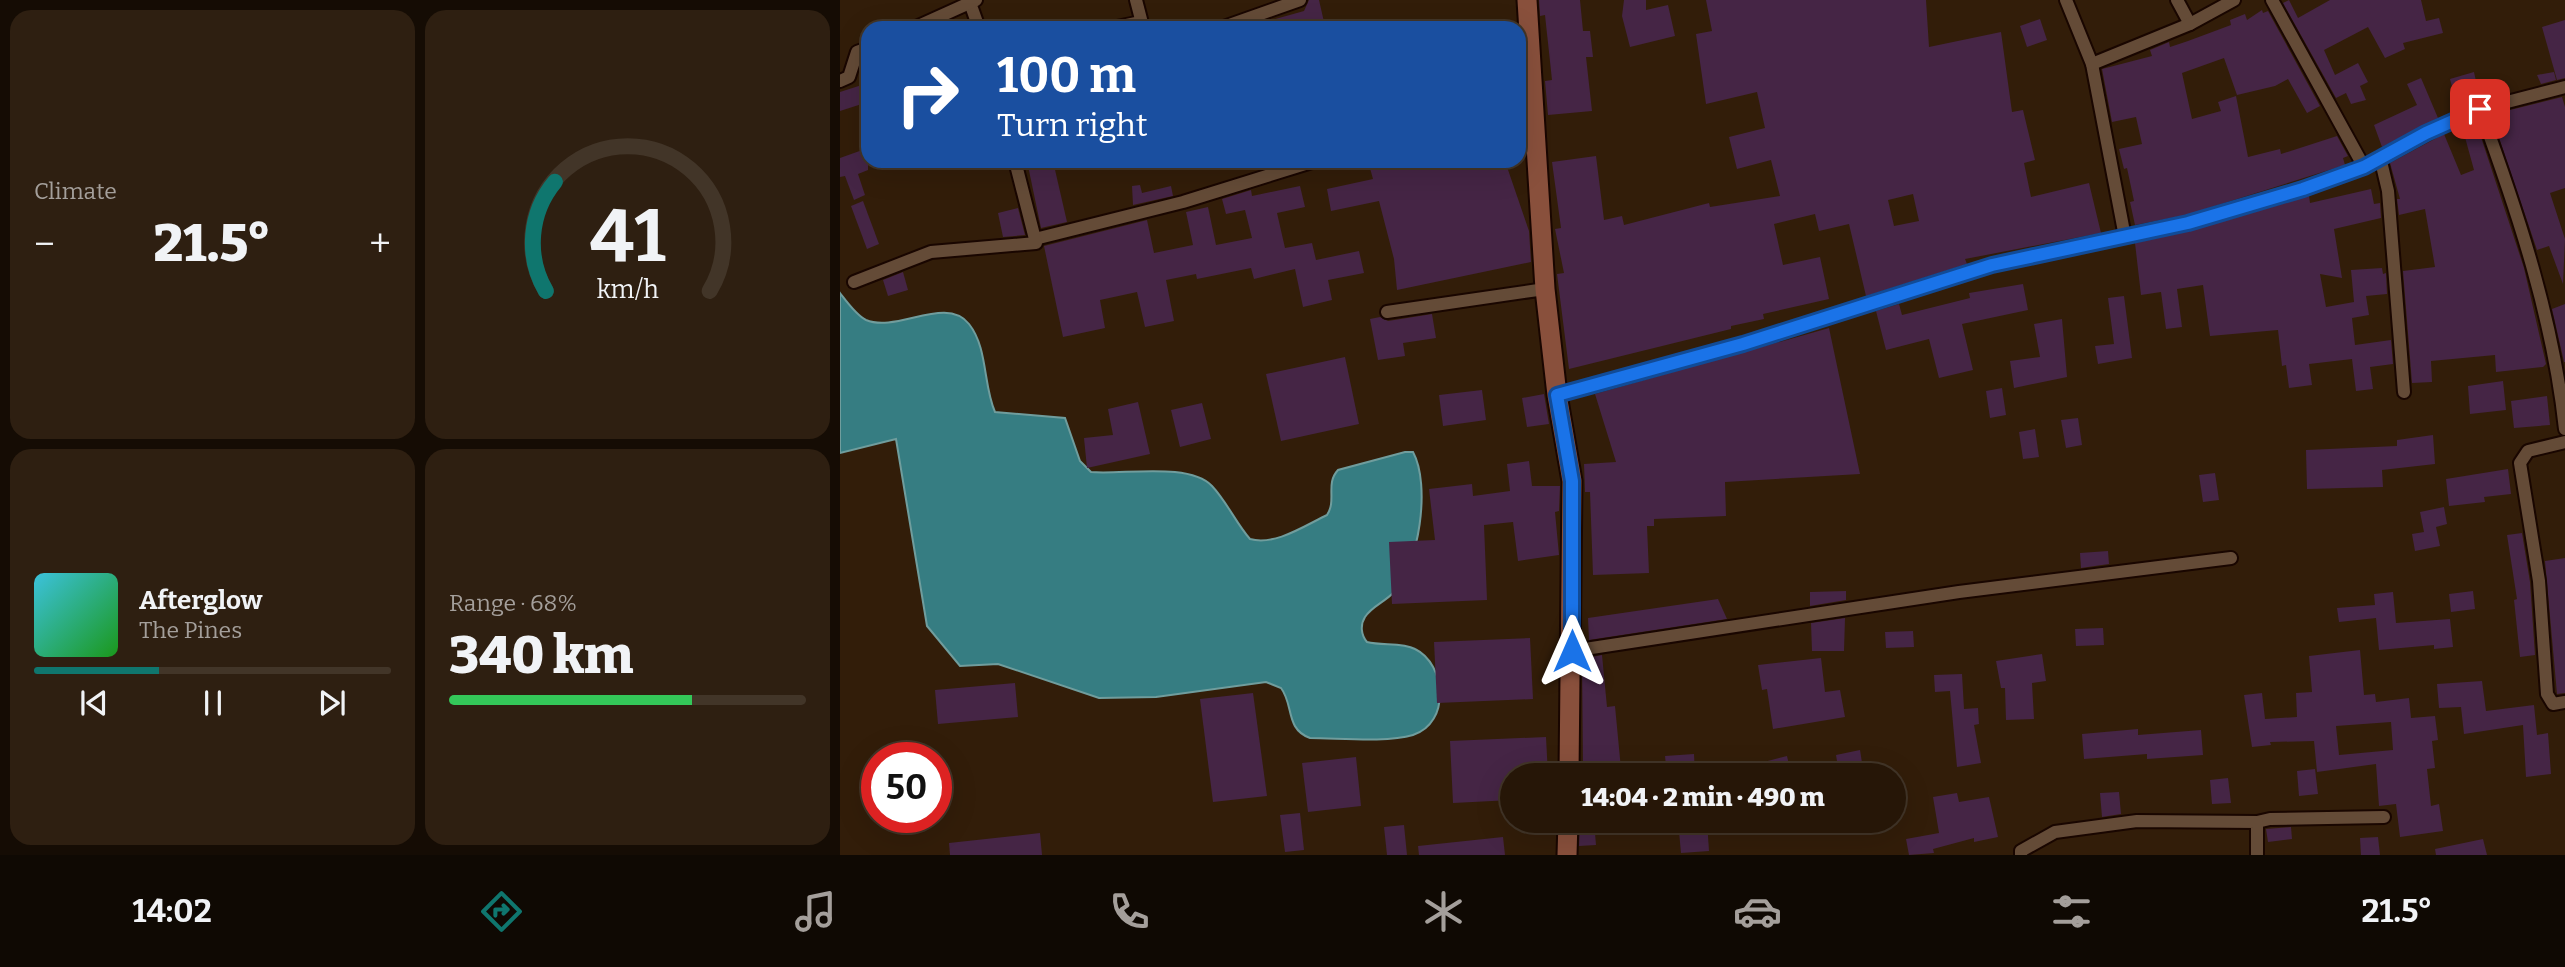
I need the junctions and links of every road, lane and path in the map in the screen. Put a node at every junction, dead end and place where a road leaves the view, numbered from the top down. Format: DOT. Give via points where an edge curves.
graph roads {
  1 [pos="1136,0"];
  2 [pos="1300,0"];
  3 [pos="1527,0"];
  4 [pos="2066,0"];
  5 [pos="2177,0"];
  6 [pos="2234,0"];
  7 [pos="2272,0"];
  8 [pos="971,1"];
  9 [pos="929,21"];
  10 [pos="977,21"];
  11 [pos="1141,21"];
  12 [pos="1241,21"];
  13 [pos="2190,24"];
  14 [pos="861,51"];
  15 [pos="2092,64"];
  16 [pos="840,81"];
  17 [pos="2565,87"];
  18 [pos="1526,95"];
  19 [pos="2480,109"];
  20 [pos="2380,156"];
  21 [pos="2364,167"];
  22 [pos="1017,168"];
  23 [pos="1292,168"];
  24 [pos="2126,237"];
  25 [pos="1035,239"];
  26 [pos="854,282"];
  27 [pos="1545,289"];
  28 [pos="1387,312"];
  29 [pos="2404,392"];
  30 [pos="1557,395"];
  31 [pos="2565,429"];
  32 [pos="2565,442"];
  33 [pos="2231,558"];
  34 [pos="1572,651"];
  35 [pos="2565,702"];
  36 [pos="1569,763"];
  37 [pos="2384,817"];
  38 [pos="2257,822"];
  39 [pos="1568,833"];
  40 [pos="1567,855"];
  41 [pos="2021,855"];
  42 [pos="2257,855"];
  1 -- 11 [label="street"];
  2 -- 12 [label="street"];
  3 -- 18 [label="main road"];
  4 -- 15 [label="street"];
  5 -- 13 [label="street"];
  6 -- 13 [label="street"];
  7 -- 21 [label="street"];
  8 -- 9 [label="street"];
  8 -- 10 [label="street"];
  13 -- 15 [label="street"];
  14 -- 16 [label="street" via="849,77"];
  15 -- 24 [label="street"];
  17 -- 19 [label="street"];
  18 -- 27 [label="main road"];
  19 -- 20 [label="street"];
  19 -- 31 [label="street" via="2509,187 2548,322"];
  20 -- 21 [label="street"];
  20 -- 29 [label="street" via="2390,216"];
  21 -- 24 [label="street" via="2247,206"];
  22 -- 25 [label="street"];
  23 -- 25 [label="street" via="1183,202"];
  24 -- 30 [label="street" via="1992,265 1743,344"];
  25 -- 26 [label="street" via="1036,243 931,252"];
  27 -- 28 [label="street"];
  27 -- 30 [label="main road"];
  30 -- 34 [label="main road" via="1572,481"];
  32 -- 35 [label="street" via="2528,451 2520,463 2539,581 2547,694 2553,704"];
  33 -- 34 [label="street" via="1959,592"];
  34 -- 36 [label="main road"];
  37 -- 38 [label="street"];
  38 -- 41 [label="street" via="2137,821 2055,832"];
  38 -- 42 [label="street"];
  39 -- 40 [label="main road"];
}
